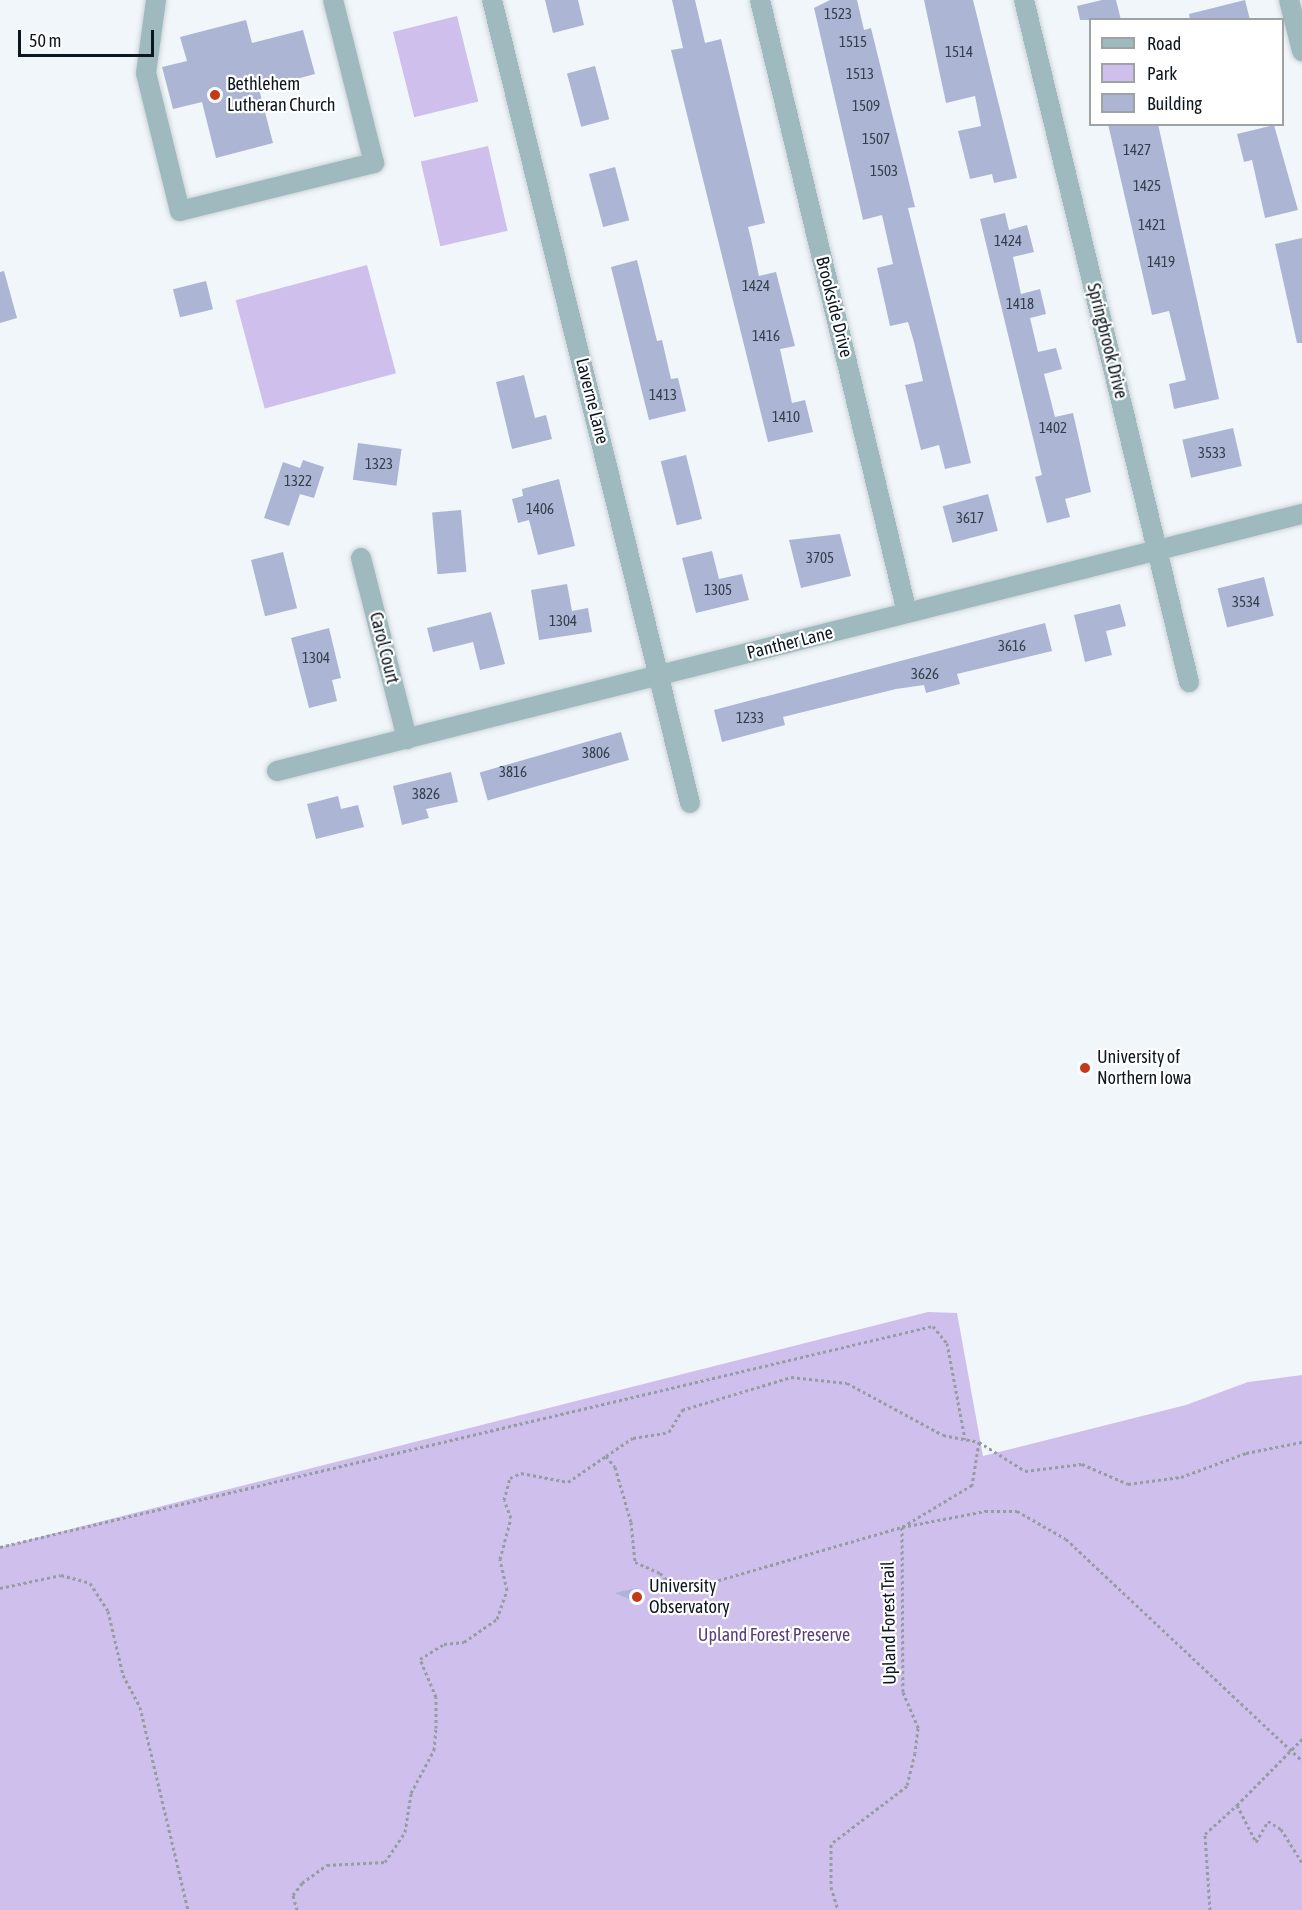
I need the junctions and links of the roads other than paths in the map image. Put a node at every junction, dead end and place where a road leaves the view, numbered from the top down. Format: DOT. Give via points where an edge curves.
graph roads {
  1 [pos="156,0"];
  2 [pos="333,0"];
  3 [pos="492,0"];
  4 [pos="759,0"];
  5 [pos="1024,0"];
  6 [pos="1289,0"];
  7 [pos="1302,51"];
  8 [pos="1302,514"];
  9 [pos="1158,550"];
  10 [pos="361,558"];
  11 [pos="907,613"];
  12 [pos="660,675"];
  13 [pos="1189,682"];
  14 [pos="406,739"];
  15 [pos="277,771"];
  16 [pos="690,803"];
  1 -- 2 [label="street" via="146,73 180,211 374,163"];
  3 -- 12 [label="street, Laverne Lane"];
  4 -- 11 [label="street, Brookside Drive"];
  5 -- 9 [label="street, Springbrook Drive"];
  6 -- 7 [label="street"];
  8 -- 9 [label="street, Panther Lane"];
  9 -- 11 [label="street, Panther Lane"];
  9 -- 13 [label="street, Springbrook Drive"];
  10 -- 14 [label="street, Carol Court"];
  11 -- 12 [label="street, Panther Lane"];
  12 -- 14 [label="street, Panther Lane"];
  12 -- 16 [label="street, Laverne Lane"];
  14 -- 15 [label="street, Panther Lane"];
}
